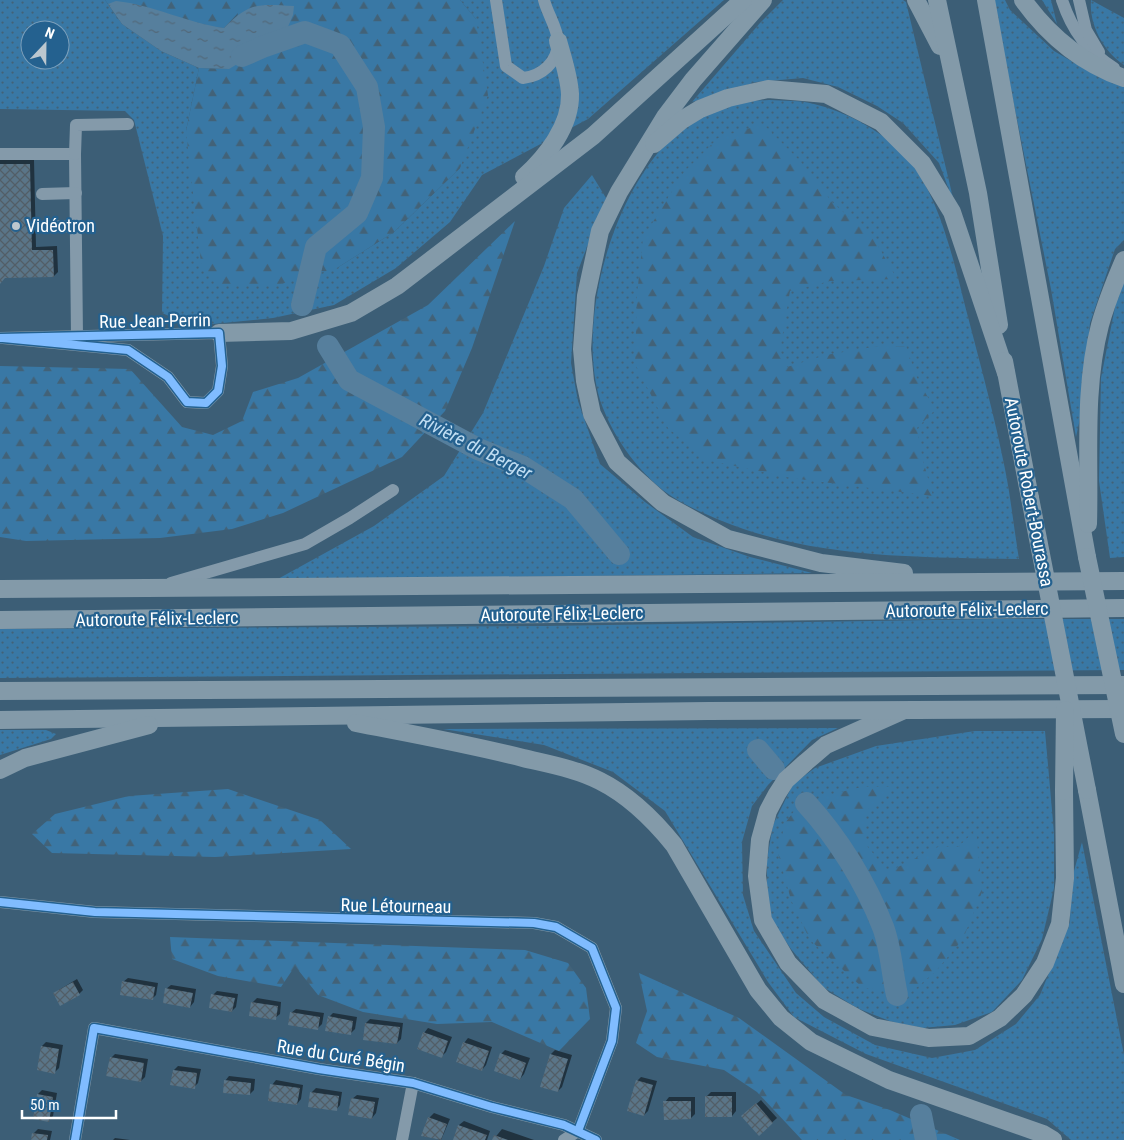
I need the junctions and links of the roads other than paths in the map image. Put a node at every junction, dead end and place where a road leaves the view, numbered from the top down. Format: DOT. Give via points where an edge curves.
graph roads {
  1 [pos="496,0"];
  2 [pos="544,0"];
  3 [pos="743,0"];
  4 [pos="763,0"];
  5 [pos="916,0"];
  6 [pos="937,0"];
  7 [pos="986,0"];
  8 [pos="1022,0"];
  9 [pos="1062,0"];
  10 [pos="1079,0"];
  11 [pos="558,41"];
  12 [pos="1106,62"];
  13 [pos="951,69"];
  14 [pos="1124,76"];
  15 [pos="128,124"];
  16 [pos="0,154"];
  17 [pos="76,154"];
  18 [pos="641,155"];
  19 [pos="76,193"];
  20 [pos="42,194"];
  21 [pos="76,226"];
  22 [pos="42,227"];
  23 [pos="459,239"];
  24 [pos="1124,260"];
  25 [pos="219,333"];
  26 [pos="77,336"];
  27 [pos="1,338"];
  28 [pos="1006,373"];
  29 [pos="393,490"];
  30 [pos="1082,496"];
  31 [pos="1120,579"];
  32 [pos="0,580"];
  33 [pos="976,582"];
  34 [pos="150,588"];
  35 [pos="0,589"];
  36 [pos="57,589"];
  37 [pos="1124,608"];
  38 [pos="0,620"];
  39 [pos="1065,670"];
  40 [pos="1124,686"];
  41 [pos="0,692"];
  42 [pos="906,709"];
  43 [pos="1124,709"];
  44 [pos="181,717"];
  45 [pos="321,717"];
  46 [pos="0,720"];
  47 [pos="1124,734"];
  48 [pos="0,770"];
  49 [pos="0,902"];
  50 [pos="1124,984"];
  51 [pos="413,1082"];
  52 [pos="580,1136"];
  53 [pos="75,1140"];
  54 [pos="402,1140"];
  55 [pos="564,1140"];
  56 [pos="596,1140"];
  57 [pos="1053,1140"];
  1 -- 11 [label="street" via="506,66 514,74 523,78 534,77 544,71 552,60"];
  2 -- 11 [label="street"];
  3 -- 23 [label="highway" via="593,136"];
  4 -- 18 [label="highway" via="693,80"];
  5 -- 13 [label="highway"];
  6 -- 13 [label="highway, Autoroute Robert-Bourassa"];
  7 -- 30 [label="highway"];
  8 -- 14 [label="highway" via="1040,24 1065,48 1104,71"];
  9 -- 12 [label="street" via="1069,21 1087,47"];
  10 -- 12 [label="street" via="1086,30"];
  11 -- 23 [label="highway" via="567,75 569,112 550,150"];
  12 -- 14 [label="street"];
  13 -- 28 [label="highway, Autoroute Robert-Bourassa" via="978,193"];
  15 -- 17 [label="street" via="76,125"];
  16 -- 17 [label="street"];
  17 -- 19 [label="street"];
  18 -- 28 [label="highway" via="700,109 768,88 826,94 881,122 922,163 952,212"];
  18 -- 33 [label="highway" via="600,231 586,296 582,350 585,381 592,414 617,462 663,503 728,539 821,563"];
  19 -- 20 [label="street"];
  19 -- 21 [label="street"];
  21 -- 22 [label="street"];
  21 -- 26 [label="street"];
  23 -- 25 [label="highway" via="397,286 351,312 291,331"];
  24 -- 30 [label="highway" via="1100,326 1088,412"];
  25 -- 26 [label="street, Rue Jean-Perrin"];
  25 -- 27 [label="street, Rue Jean-Perrin" via="222,366 218,391 206,403 187,402 168,377 128,350"];
  26 -- 27 [label="street, Rue Jean-Perrin"];
  28 -- 39 [label="highway, Autoroute Robert-Bourassa, bridge"];
  29 -- 34 [label="street" via="305,544"];
  30 -- 47 [label="highway, bridge" via="1087,557"];
  31 -- 33 [label="highway"];
  32 -- 36 [label="highway"];
  33 -- 34 [label="highway"];
  34 -- 36 [label="highway"];
  35 -- 36 [label="highway"];
  37 -- 38 [label="highway, Autoroute Félix-Leclerc"];
  39 -- 42 [label="highway, bridge" via="1065,878 1060,924 1045,963 1024,995 1000,1018 969,1036 929,1038 873,1027 824,1000 788,963 763,920 757,876 760,840 768,812 786,780 826,745"];
  39 -- 50 [label="highway, Autoroute Robert-Bourassa, bridge"];
  40 -- 41 [label="highway"];
  42 -- 43 [label="highway"];
  42 -- 45 [label="highway"];
  44 -- 45 [label="highway"];
  44 -- 46 [label="highway"];
  44 -- 48 [label="highway" via="35,755"];
  45 -- 57 [label="highway" via="479,747 599,780 624,796 674,845 758,990 781,1018 811,1042 889,1080"];
  49 -- 52 [label="street, Rue Létourneau" via="95,912 534,923 556,927 592,948 616,1008 612,1041"];
  51 -- 52 [label="street, Rue du Curé Bégin" via="564,1125"];
  51 -- 53 [label="street, Rue du Curé Bégin" via="319,1069 94,1028"];
  51 -- 54 [label="street"];
  52 -- 55 [label="street"];
  52 -- 56 [label="street, Rue du Curé Bégin"];
}
